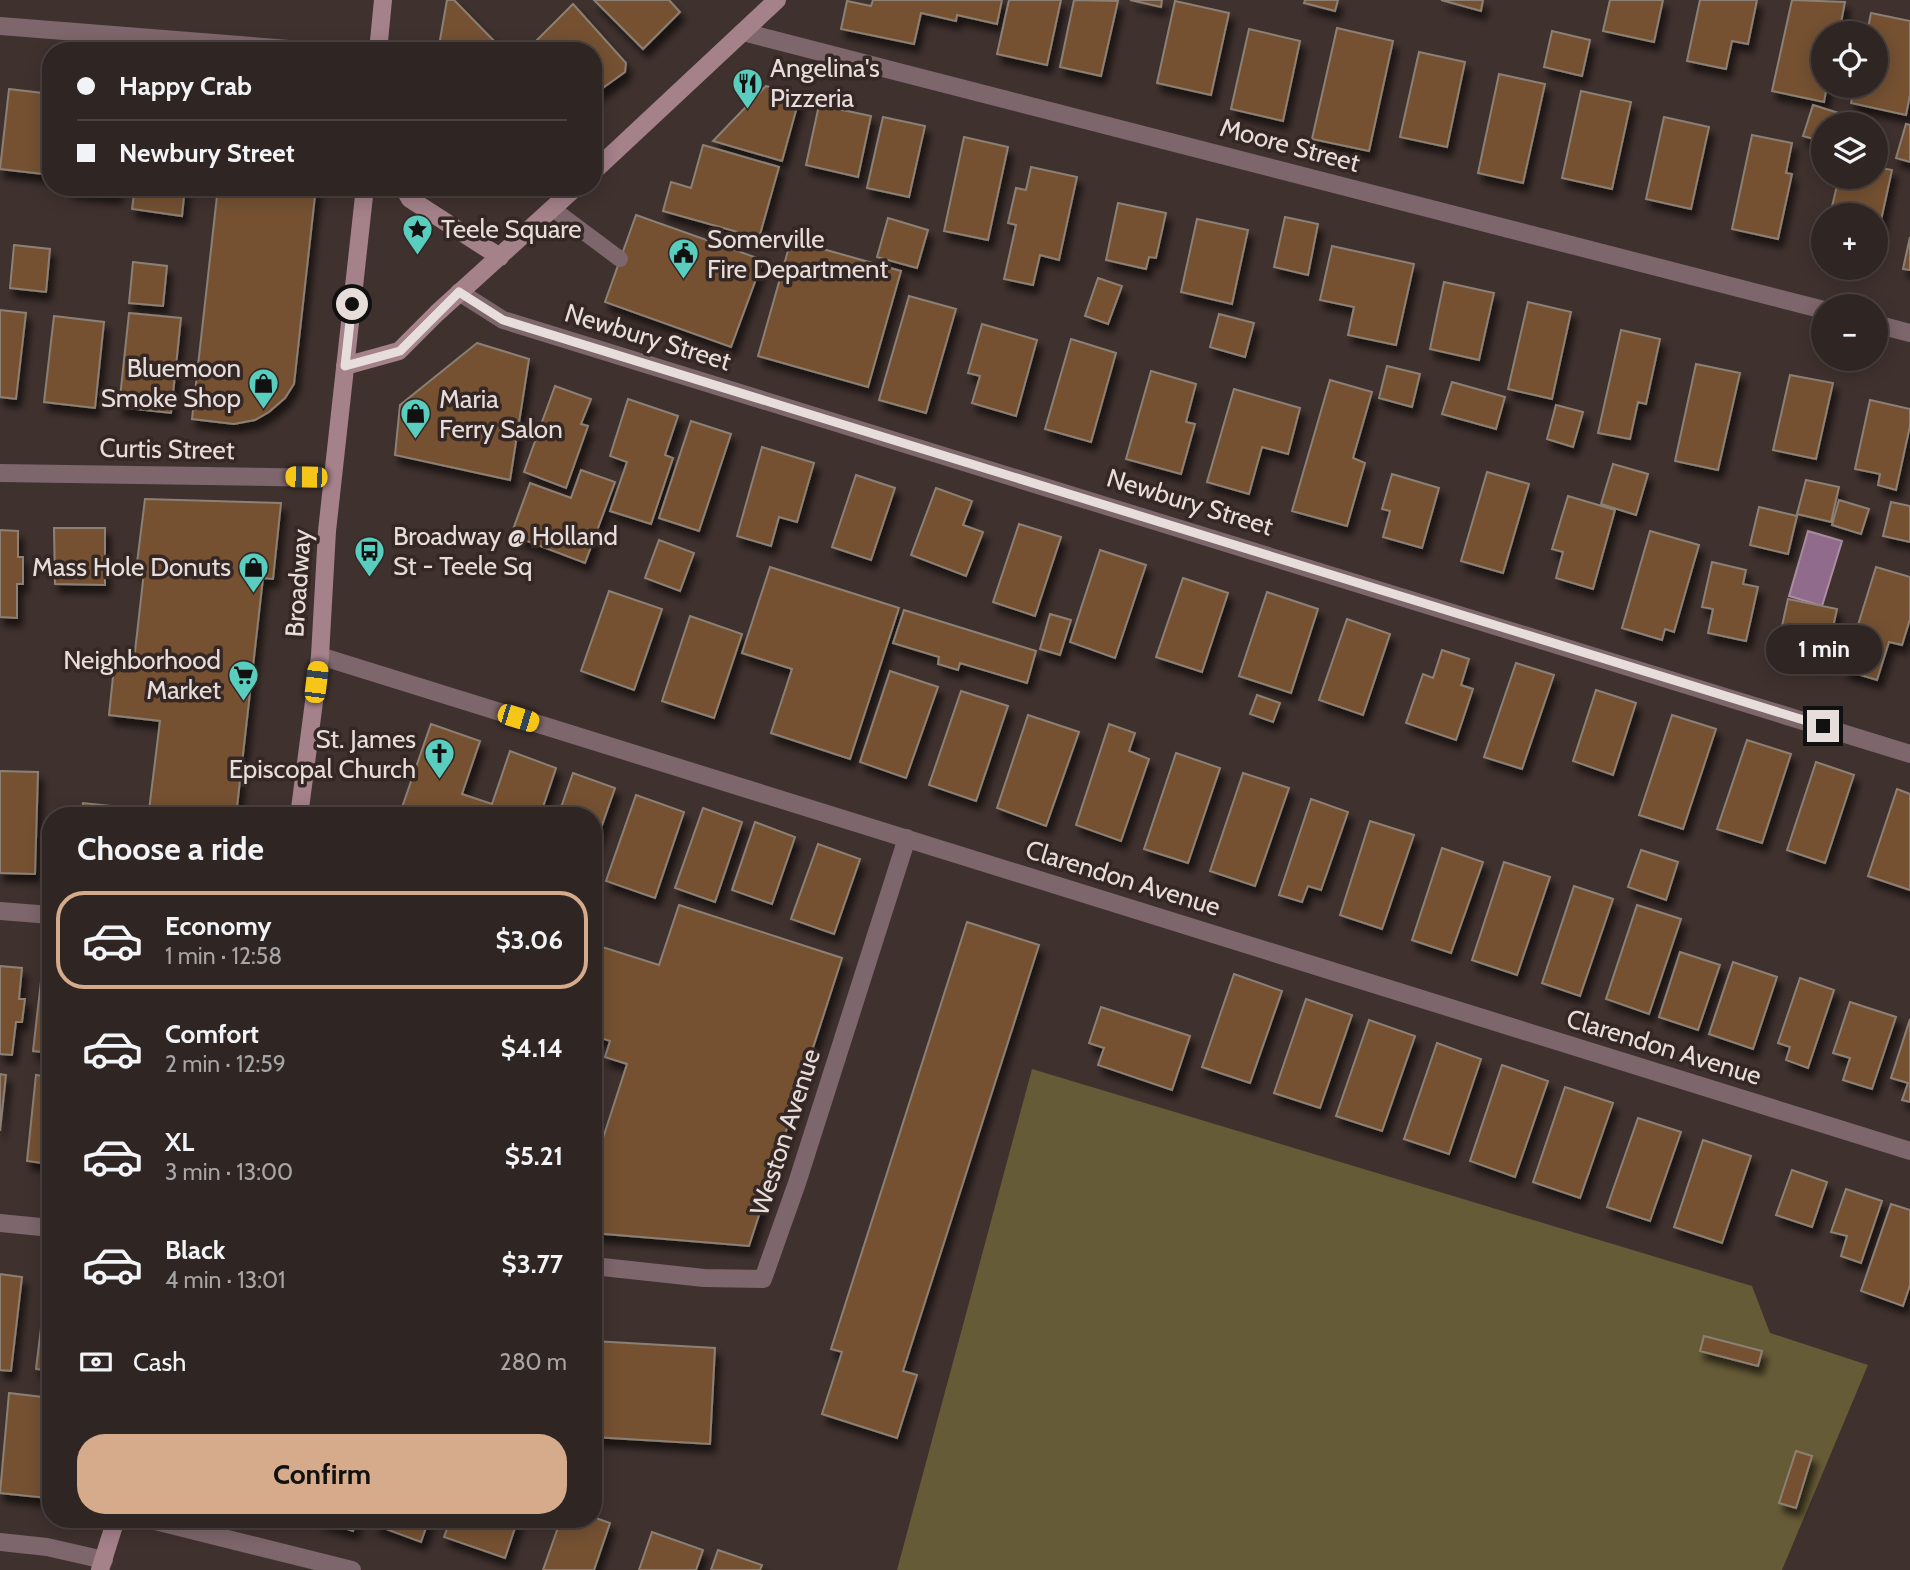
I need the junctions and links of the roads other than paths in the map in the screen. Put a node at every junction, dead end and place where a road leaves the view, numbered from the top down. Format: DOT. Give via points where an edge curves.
graph roads {
  1 [pos="383,0"];
  2 [pos="777,0"];
  3 [pos="0,26"];
  4 [pos="743,32"];
  5 [pos="202,42"];
  6 [pos="379,42"];
  7 [pos="602,164"];
  8 [pos="364,196"];
  9 [pos="408,196"];
  10 [pos="567,196"];
  11 [pos="553,209"];
  12 [pos="500,257"];
  13 [pos="620,259"];
  14 [pos="459,292"];
  15 [pos="1811,307"];
  16 [pos="1888,327"];
  17 [pos="1910,333"];
  18 [pos="345,366"];
  19 [pos="0,473"];
  20 [pos="332,478"];
  21 [pos="320,656"];
  22 [pos="1910,754"];
  23 [pos="300,807"];
  24 [pos="908,838"];
  25 [pos="0,911"];
  26 [pos="42,914"];
  27 [pos="1910,1151"];
  28 [pos="0,1223"];
  29 [pos="42,1227"];
  30 [pos="602,1267"];
  31 [pos="113,1528"];
  32 [pos="183,1528"];
  33 [pos="0,1542"];
  34 [pos="102,1565"];
  35 [pos="352,1570"];
  1 -- 6 [label="main road"];
  2 -- 4 [label="main road"];
  3 -- 5 [label="street"];
  4 -- 7 [label="main road"];
  4 -- 15 [label="street, Moore Street"];
  8 -- 18 [label="main road, Broadway"];
  9 -- 12 [label="main road"];
  10 -- 11 [label="main road"];
  11 -- 12 [label="main road"];
  11 -- 13 [label="lane"];
  12 -- 14 [label="main road"];
  14 -- 18 [label="main road" via="400,351"];
  14 -- 22 [label="street, Newbury Street" via="503,320"];
  16 -- 17 [label="street"];
  18 -- 20 [label="main road, Broadway"];
  19 -- 20 [label="street, Curtis Street"];
  20 -- 21 [label="main road, Broadway"];
  21 -- 23 [label="main road, Broadway"];
  21 -- 24 [label="street, Clarendon Avenue"];
  24 -- 27 [label="street, Clarendon Avenue"];
  24 -- 30 [label="street, Weston Avenue" via="763,1279"];
  25 -- 26 [label="street"];
  28 -- 29 [label="street"];
  31 -- 34 [label="main road"];
  32 -- 35 [label="street"];
  33 -- 34 [label="street" via="47,1547"];
}
